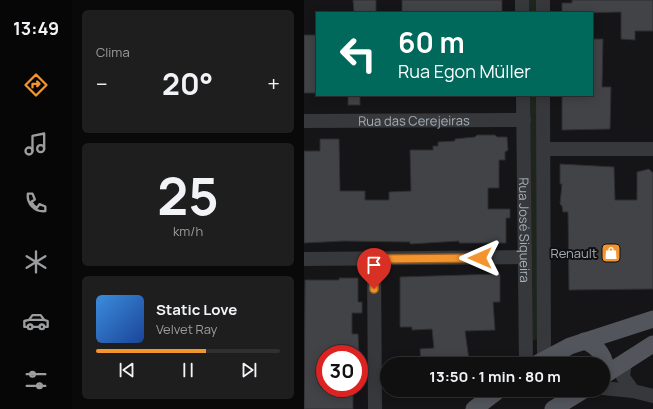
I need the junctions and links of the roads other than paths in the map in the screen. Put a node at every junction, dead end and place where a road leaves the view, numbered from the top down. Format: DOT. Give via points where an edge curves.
graph roads {
  1 [pos="522,0"];
  2 [pos="543,0"];
  3 [pos="522,12"];
  4 [pos="543,12"];
  5 [pos="523,96"];
  6 [pos="543,96"];
  7 [pos="524,120"];
  8 [pos="304,121"];
  9 [pos="544,149"];
  10 [pos="653,149"];
  11 [pos="525,257"];
  12 [pos="304,259"];
  13 [pos="374,259"];
  14 [pos="653,319"];
  15 [pos="584,341"];
  16 [pos="653,344"];
  17 [pos="526,357"];
  18 [pos="540,357"];
  19 [pos="549,357"];
  20 [pos="604,357"];
  21 [pos="625,361"];
  22 [pos="610,374"];
  23 [pos="610,381"];
  24 [pos="633,391"];
  25 [pos="653,396"];
  26 [pos="490,397"];
  27 [pos="573,397"];
  28 [pos="375,409"];
  29 [pos="474,409"];
  30 [pos="553,409"];
  1 -- 3 [label="street"];
  2 -- 4 [label="street"];
  5 -- 7 [label="street, Rua José Siqueira"];
  6 -- 9 [label="street, Rua José Siqueira"];
  7 -- 8 [label="street, Rua das Cerejeiras"];
  7 -- 11 [label="street, Rua José Siqueira"];
  9 -- 10 [label="street"];
  9 -- 18 [label="street, Rua José Siqueira"];
  11 -- 13 [label="street"];
  11 -- 17 [label="street, Rua José Siqueira"];
  12 -- 13 [label="street"];
  13 -- 28 [label="street"];
  14 -- 15 [label="main road"];
  15 -- 19 [label="main road"];
  15 -- 20 [label="main road" via="599,350"];
  16 -- 21 [label="main road"];
  21 -- 22 [label="main road"];
  21 -- 24 [label="street" via="623,377"];
  23 -- 24 [label="street"];
  24 -- 25 [label="street"];
  26 -- 29 [label="main road"];
  27 -- 30 [label="main road"];
}
